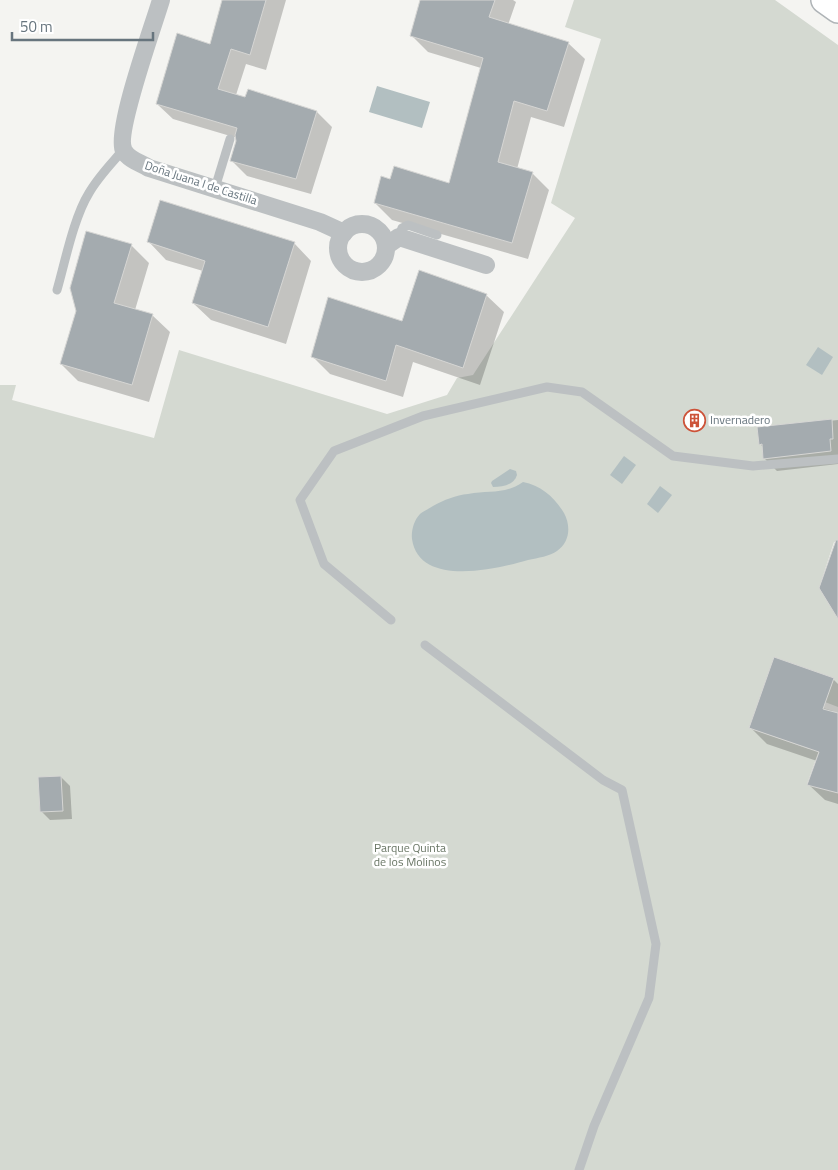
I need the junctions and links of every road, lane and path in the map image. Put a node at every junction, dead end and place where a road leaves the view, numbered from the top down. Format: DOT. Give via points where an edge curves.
graph roads {
  1 [pos="161,0"];
  2 [pos="230,139"];
  3 [pos="123,150"];
  4 [pos="214,188"];
  5 [pos="344,233"];
  6 [pos="437,235"];
  7 [pos="392,242"];
  8 [pos="486,265"];
  9 [pos="57,290"];
  10 [pos="838,459"];
  11 [pos="391,620"];
  12 [pos="425,645"];
  13 [pos="579,1170"];
  1 -- 3 [label="street" via="125,116"];
  2 -- 4 [label="lane"];
  3 -- 4 [label="street, Doña Juana I de Castilla" via="149,168"];
  3 -- 9 [label="lane" via="88,194"];
  4 -- 5 [label="street, Doña Juana I de Castilla" via="320,222"];
  5 -- 7 [label="street" via="357,225 365,225 373,227 384,239"];
  5 -- 7 [label="street" via="338,247 339,255 347,268 354,271 370,271 377,267"];
  6 -- 7 [label="lane" via="408,225"];
  7 -- 8 [label="street"];
  10 -- 11 [label="lane" via="752,466 673,456 582,392 547,387 423,416 334,451 300,500 324,564"];
  12 -- 13 [label="lane" via="604,780 622,790 656,944 649,998 594,1126"];
}
